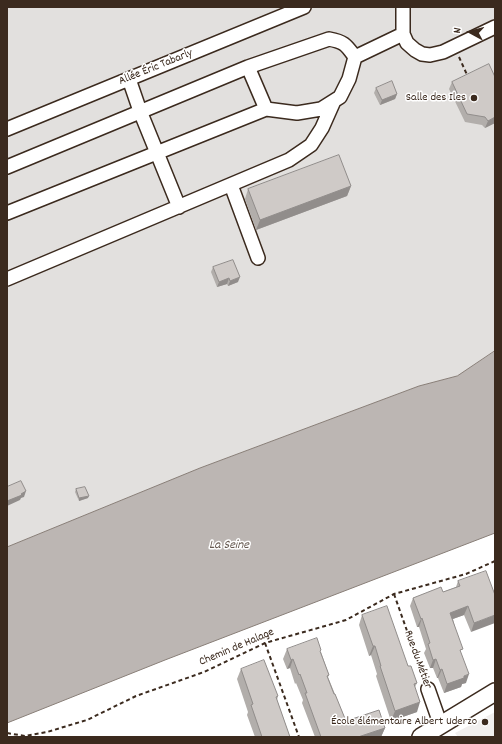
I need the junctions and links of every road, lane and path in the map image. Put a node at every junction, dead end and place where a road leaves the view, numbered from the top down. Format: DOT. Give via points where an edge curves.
graph roads {
  1 [pos="304,7"];
  2 [pos="402,7"];
  3 [pos="495,27"];
  4 [pos="403,34"];
  5 [pos="454,47"];
  6 [pos="355,57"];
  7 [pos="248,66"];
  8 [pos="129,79"];
  9 [pos="469,80"];
  10 [pos="334,100"];
  11 [pos="266,109"];
  12 [pos="140,112"];
  13 [pos="7,129"];
  14 [pos="157,153"];
  15 [pos="7,167"];
  16 [pos="231,185"];
  17 [pos="179,207"];
  18 [pos="7,213"];
  19 [pos="258,258"];
  20 [pos="7,279"];
  21 [pos="495,561"];
  22 [pos="394,594"];
  23 [pos="265,643"];
  24 [pos="428,689"];
  25 [pos="495,692"];
  26 [pos="441,726"];
  27 [pos="7,733"];
  28 [pos="25,736"];
  29 [pos="299,737"];
  30 [pos="421,737"];
  1 -- 8 [label="street, Allée Éric Tabarly"];
  2 -- 4 [label="street"];
  3 -- 5 [label="street"];
  4 -- 5 [label="street" via="407,43 422,54 430,55"];
  4 -- 6 [label="street"];
  5 -- 9 [label="path"];
  6 -- 7 [label="street" via="339,40 329,39"];
  6 -- 10 [label="street" via="340,97"];
  7 -- 11 [label="street"];
  7 -- 12 [label="street"];
  8 -- 12 [label="street"];
  8 -- 13 [label="street, Allée Éric Tabarly"];
  10 -- 11 [label="street" via="321,109 297,113"];
  10 -- 16 [label="street" via="322,128 310,145 289,160"];
  11 -- 14 [label="street"];
  12 -- 14 [label="street"];
  12 -- 15 [label="street"];
  14 -- 17 [label="street"];
  14 -- 18 [label="street"];
  16 -- 17 [label="street"];
  16 -- 19 [label="street"];
  17 -- 20 [label="street"];
  21 -- 22 [label="path, Chemin de Halage" via="466,574"];
  22 -- 23 [label="path, Chemin de Halage" via="346,620"];
  22 -- 24 [label="path, Rue du Métier"];
  23 -- 28 [label="path, Chemin de Halage" via="204,672 136,696 87,720"];
  23 -- 29 [label="path"];
  24 -- 26 [label="street, Rue du Métier"];
  25 -- 26 [label="main road"];
  26 -- 30 [label="main road"];
  27 -- 28 [label="path, Chemin de Halage"];
}
